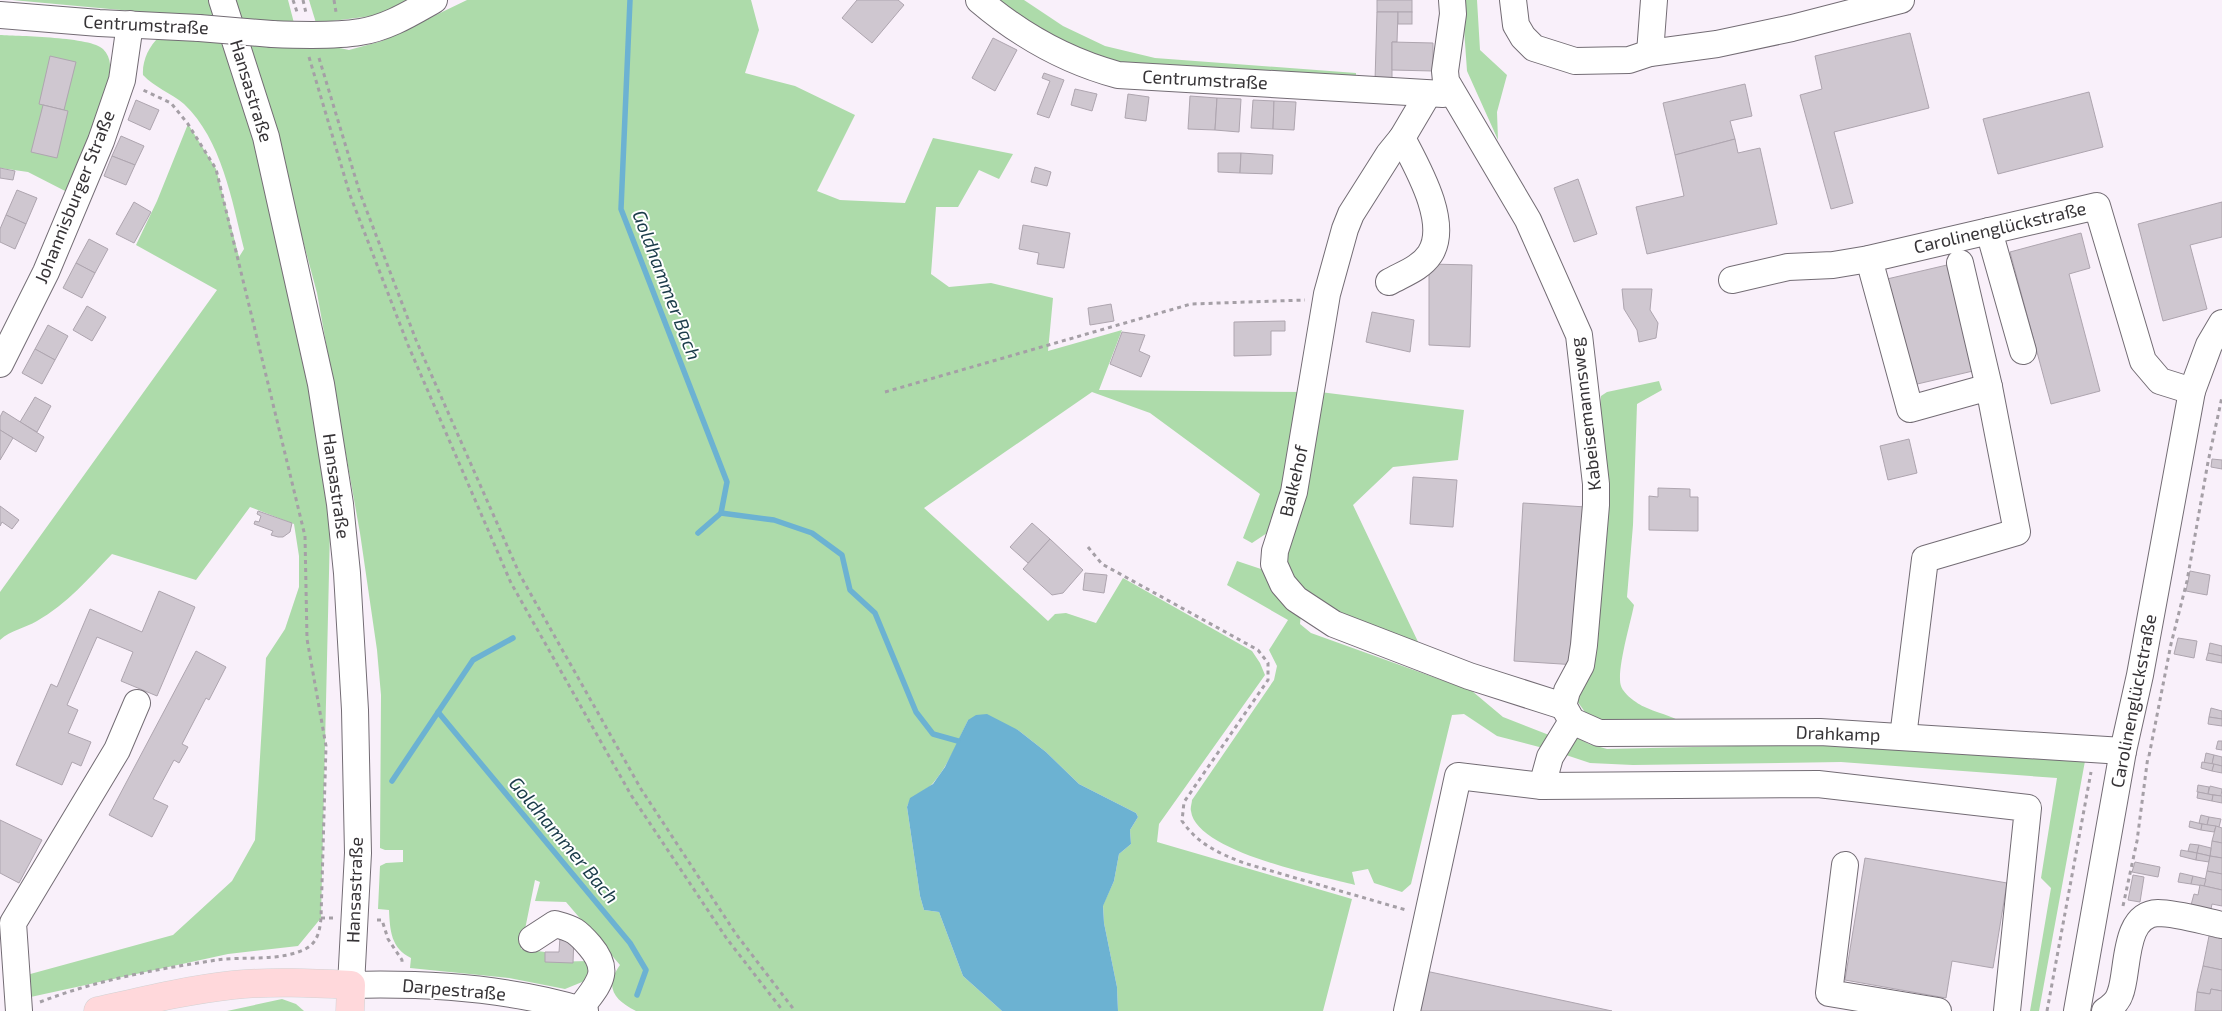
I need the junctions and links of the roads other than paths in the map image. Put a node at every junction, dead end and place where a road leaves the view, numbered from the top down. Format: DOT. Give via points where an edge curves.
graph roads {
  1 [pos="222,0"];
  2 [pos="434,0"];
  3 [pos="979,0"];
  4 [pos="1452,0"];
  5 [pos="1513,0"];
  6 [pos="1654,0"];
  7 [pos="1901,0"];
  8 [pos="0,15"];
  9 [pos="130,24"];
  10 [pos="1650,52"];
  11 [pos="1439,93"];
  12 [pos="1402,138"];
  13 [pos="1989,231"];
  14 [pos="1869,259"];
  15 [pos="1960,263"];
  16 [pos="1732,280"];
  17 [pos="1389,282"];
  18 [pos="2222,323"];
  19 [pos="2022,351"];
  20 [pos="0,364"];
  21 [pos="1989,387"];
  22 [pos="2192,391"];
  23 [pos="137,702"];
  24 [pos="1568,713"];
  25 [pos="1903,737"];
  26 [pos="2123,751"];
  27 [pos="1542,786"];
  28 [pos="1845,865"];
  29 [pos="2222,925"];
  30 [pos="532,939"];
  31 [pos="350,998"];
  32 [pos="582,1010"];
  33 [pos="19,1011"];
  34 [pos="98,1011"];
  35 [pos="1407,1011"];
  36 [pos="1938,1011"];
  37 [pos="2007,1011"];
  38 [pos="2077,1011"];
  39 [pos="2105,1011"];
  1 -- 31 [label="street, Hansastraße" via="266,137 321,384 340,504 355,710 358,852"];
  2 -- 9 [label="street, Centrumstraße, bridge" via="380,27 360,32 272,34"];
  3 -- 11 [label="street, Centrumstraße" via="1022,33 1068,59 1118,75"];
  4 -- 11 [label="street, Kabeisemannsweg" via="1445,72"];
  5 -- 10 [label="street" via="1516,24 1534,48 1575,61 1629,60"];
  6 -- 10 [label="street"];
  7 -- 10 [label="street" via="1717,44"];
  8 -- 9 [label="street, Centrumstraße"];
  9 -- 20 [label="street, Johannisburger Straße" via="122,80 77,201"];
  11 -- 12 [label="street, Balkehof"];
  11 -- 24 [label="street, Kabeisemannsweg" via="1528,220 1579,336 1596,505 1582,658"];
  12 -- 17 [label="street" via="1437,217 1436,240 1430,254 1419,266"];
  12 -- 24 [label="street, Balkehof" via="1345,228 1326,294 1294,492 1275,551 1274,564 1283,584 1296,599 1334,624"];
  13 -- 14 [label="street, Carolinenglückstraße"];
  13 -- 19 [label="street"];
  13 -- 22 [label="street, Carolinenglückstraße" via="2097,206 2143,361 2160,381"];
  14 -- 16 [label="street, Carolinenglückstraße" via="1788,267"];
  14 -- 21 [label="street" via="1910,409"];
  15 -- 21 [label="street"];
  18 -- 22 [label="street, Carolinenglückstraße" via="2209,345"];
  21 -- 25 [label="street" via="2017,532 1925,559"];
  22 -- 26 [label="street, Carolinenglückstraße"];
  23 -- 33 [label="street" via="117,750 13,923"];
  24 -- 25 [label="street, Drahkamp" via="1599,733 1820,732"];
  24 -- 27 [label="street, Kabeisemannsweg"];
  25 -- 26 [label="street, Drahkamp"];
  26 -- 38 [label="street, Carolinenglückstraße"];
  27 -- 35 [label="street" via="1458,776"];
  27 -- 37 [label="street" via="1818,784 2028,808"];
  28 -- 36 [label="street" via="1830,993"];
  29 -- 39 [label="street" via="2157,913 2144,918 2131,936 2120,995"];
  30 -- 32 [label="street" via="555,924 576,930 600,958 602,965 598,982"];
  31 -- 32 [label="street, Darpestraße" via="399,984 534,998"];
  31 -- 34 [label="main road" via="287,982 177,993"];
}
